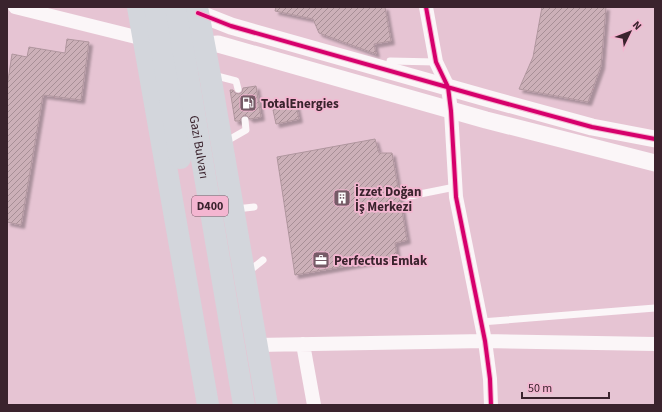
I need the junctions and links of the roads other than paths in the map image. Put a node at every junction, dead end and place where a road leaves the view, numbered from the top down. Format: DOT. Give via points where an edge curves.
graph roads {
  1 [pos="15,7"];
  2 [pos="138,7"];
  3 [pos="155,7"];
  4 [pos="176,7"];
  5 [pos="426,7"];
  6 [pos="197,10"];
  7 [pos="144,39"];
  8 [pos="204,45"];
  9 [pos="390,61"];
  10 [pos="436,62"];
  11 [pos="209,74"];
  12 [pos="448,87"];
  13 [pos="238,89"];
  14 [pos="451,111"];
  15 [pos="245,120"];
  16 [pos="655,139"];
  17 [pos="222,144"];
  18 [pos="655,163"];
  19 [pos="455,187"];
  20 [pos="405,198"];
  21 [pos="263,260"];
  22 [pos="244,276"];
  23 [pos="655,308"];
  24 [pos="481,322"];
  25 [pos="485,341"];
  26 [pos="303,344"];
  27 [pos="655,344"];
  28 [pos="256,345"];
  29 [pos="208,405"];
  30 [pos="222,405"];
  31 [pos="244,405"];
  32 [pos="267,405"];
  33 [pos="314,405"];
  34 [pos="491,405"];
  1 -- 7 [label="street"];
  2 -- 7 [label="highway"];
  3 -- 30 [label="highway, Gazi Bulvarı / D400"];
  4 -- 31 [label="highway, Gazi Bulvarı / D400"];
  5 -- 10 [label="street"];
  6 -- 8 [label="highway"];
  6 -- 12 [label="street" via="231,26"];
  7 -- 29 [label="highway"];
  8 -- 11 [label="highway"];
  8 -- 14 [label="street" via="218,44"];
  9 -- 10 [label="lane"];
  10 -- 12 [label="street"];
  11 -- 13 [label="lane" via="236,81"];
  11 -- 17 [label="highway"];
  12 -- 14 [label="street"];
  12 -- 16 [label="street" via="592,127"];
  14 -- 18 [label="street"];
  14 -- 19 [label="street"];
  15 -- 17 [label="lane" via="246,130"];
  17 -- 22 [label="highway" via="243,208"];
  19 -- 20 [label="lane"];
  19 -- 24 [label="street"];
  21 -- 22 [label="lane"];
  22 -- 28 [label="highway"];
  23 -- 24 [label="lane"];
  24 -- 25 [label="street"];
  25 -- 26 [label="street"];
  25 -- 27 [label="street"];
  25 -- 34 [label="street"];
  26 -- 28 [label="street"];
  26 -- 33 [label="street"];
  28 -- 32 [label="highway"];
}
